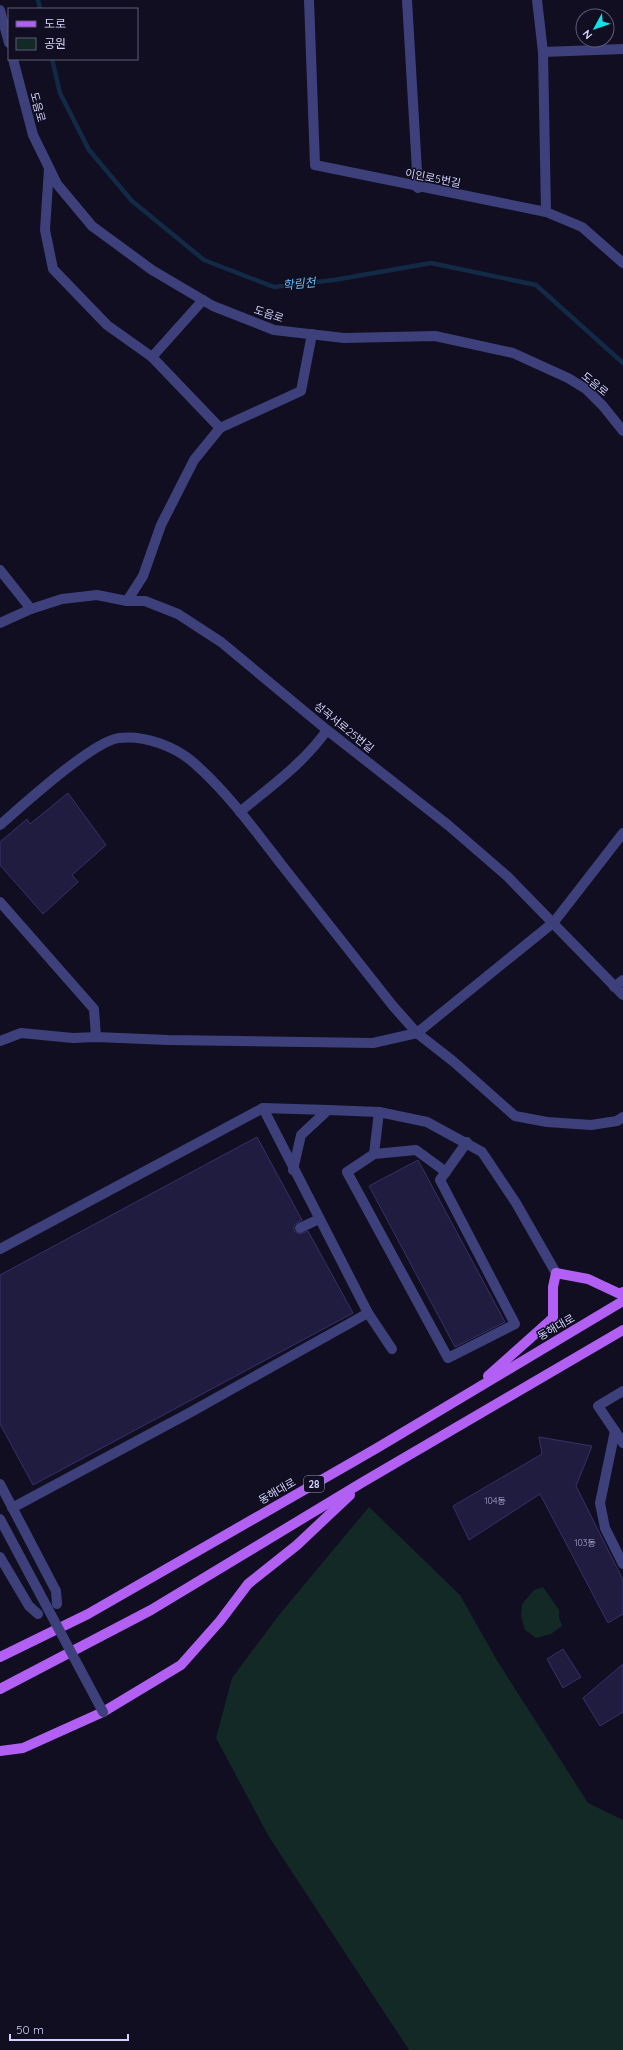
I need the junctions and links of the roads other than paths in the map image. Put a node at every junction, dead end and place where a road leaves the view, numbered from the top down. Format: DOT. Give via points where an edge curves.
graph roads {
  1 [pos="309,0"];
  2 [pos="407,0"];
  3 [pos="537,0"];
  4 [pos="0,10"];
  5 [pos="8,39"];
  6 [pos="623,49"];
  7 [pos="542,52"];
  8 [pos="13,60"];
  9 [pos="49,167"];
  10 [pos="418,188"];
  11 [pos="546,212"];
  12 [pos="623,263"];
  13 [pos="203,300"];
  14 [pos="312,334"];
  15 [pos="152,357"];
  16 [pos="220,428"];
  17 [pos="623,431"];
  18 [pos="0,570"];
  19 [pos="127,601"];
  20 [pos="31,609"];
  21 [pos="0,623"];
  22 [pos="327,730"];
  23 [pos="240,812"];
  24 [pos="0,825"];
  25 [pos="623,833"];
  26 [pos="0,902"];
  27 [pos="554,922"];
  28 [pos="623,980"];
  29 [pos="614,987"];
  30 [pos="623,994"];
  31 [pos="417,1033"];
  32 [pos="96,1037"];
  33 [pos="0,1041"];
  34 [pos="263,1108"];
  35 [pos="328,1110"];
  36 [pos="379,1112"];
  37 [pos="623,1117"];
  38 [pos="467,1142"];
  39 [pos="374,1154"];
  40 [pos="293,1170"];
  41 [pos="446,1172"];
  42 [pos="319,1219"];
  43 [pos="300,1228"];
  44 [pos="0,1249"];
  45 [pos="556,1273"];
  46 [pos="623,1292"];
  47 [pos="623,1301"];
  48 [pos="368,1313"];
  49 [pos="623,1330"];
  50 [pos="392,1349"];
  51 [pos="623,1391"];
  52 [pos="469,1392"];
  53 [pos="615,1431"];
  54 [pos="623,1443"];
  55 [pos="363,1482"];
  56 [pos="0,1484"];
  57 [pos="12,1508"];
  58 [pos="0,1519"];
  59 [pos="0,1557"];
  60 [pos="623,1564"];
  61 [pos="57,1604"];
  62 [pos="38,1614"];
  63 [pos="0,1657"];
  64 [pos="0,1690"];
  65 [pos="103,1712"];
  66 [pos="0,1751"];
  1 -- 10 [label="street, 이인로5번길" via="315,165"];
  2 -- 10 [label="street"];
  3 -- 7 [label="street"];
  4 -- 5 [label="street"];
  6 -- 7 [label="street"];
  7 -- 11 [label="street"];
  8 -- 9 [label="street, 도음로" via="34,135"];
  9 -- 13 [label="street, 도음로" via="57,184 92,226 152,270"];
  9 -- 15 [label="street" via="45,230 54,269 107,325"];
  10 -- 11 [label="street, 이인로5번길"];
  11 -- 12 [label="street, 이인로5번길" via="582,227"];
  13 -- 14 [label="street, 도음로" via="274,330"];
  13 -- 15 [label="street"];
  14 -- 16 [label="street" via="301,391"];
  14 -- 17 [label="street, 도음로" via="344,338 435,336 513,353 586,389"];
  15 -- 16 [label="street"];
  16 -- 19 [label="street" via="194,460 161,524 142,576"];
  18 -- 20 [label="street"];
  19 -- 20 [label="street, 성곡서로25번길" via="97,595 62,599"];
  19 -- 22 [label="street, 성곡서로25번길" via="145,601 178,614 221,642"];
  20 -- 21 [label="street, 성곡서로25번길"];
  22 -- 23 [label="street" via="316,745 290,770"];
  22 -- 27 [label="street, 성곡서로25번길" via="448,825 507,876"];
  23 -- 24 [label="street" via="194,762 166,746 140,738 117,738 90,752"];
  23 -- 31 [label="street"];
  25 -- 27 [label="street"];
  26 -- 32 [label="street" via="94,1009"];
  27 -- 29 [label="street, 성곡서로25번길"];
  27 -- 31 [label="street"];
  28 -- 29 [label="street"];
  29 -- 30 [label="street, 성곡서로25번길"];
  31 -- 32 [label="street" via="373,1043"];
  31 -- 37 [label="street" via="515,1116 547,1122 591,1125 617,1121"];
  32 -- 33 [label="street" via="73,1038 21,1033"];
  34 -- 35 [label="street"];
  34 -- 40 [label="street"];
  34 -- 44 [label="street"];
  35 -- 36 [label="street"];
  35 -- 40 [label="street" via="301,1135"];
  36 -- 38 [label="street" via="427,1122"];
  36 -- 39 [label="street"];
  38 -- 41 [label="street"];
  38 -- 45 [label="street" via="482,1152 516,1203"];
  39 -- 41 [label="street" via="416,1150"];
  39 -- 41 [label="street" via="347,1172 448,1358 515,1324 440,1180"];
  40 -- 42 [label="street"];
  42 -- 43 [label="street"];
  42 -- 48 [label="street"];
  45 -- 46 [label="main road" via="588,1279 620,1294"];
  45 -- 52 [label="main road" via="552,1287 553,1318"];
  47 -- 52 [label="main road, 동해대로 / 28"];
  48 -- 50 [label="street"];
  48 -- 57 [label="street"];
  49 -- 55 [label="main road"];
  51 -- 53 [label="street" via="598,1406"];
  52 -- 63 [label="main road, 동해대로 / 28" via="377,1448 88,1614"];
  53 -- 54 [label="street"];
  53 -- 60 [label="street" via="600,1503 605,1528"];
  55 -- 64 [label="main road" via="151,1610"];
  55 -- 65 [label="main road" via="297,1545 248,1584 220,1621 181,1664"];
  56 -- 57 [label="street"];
  57 -- 61 [label="street" via="56,1591"];
  58 -- 65 [label="street, bridge"];
  59 -- 62 [label="street" via="29,1606"];
  65 -- 66 [label="main road" via="22,1748"];
}
